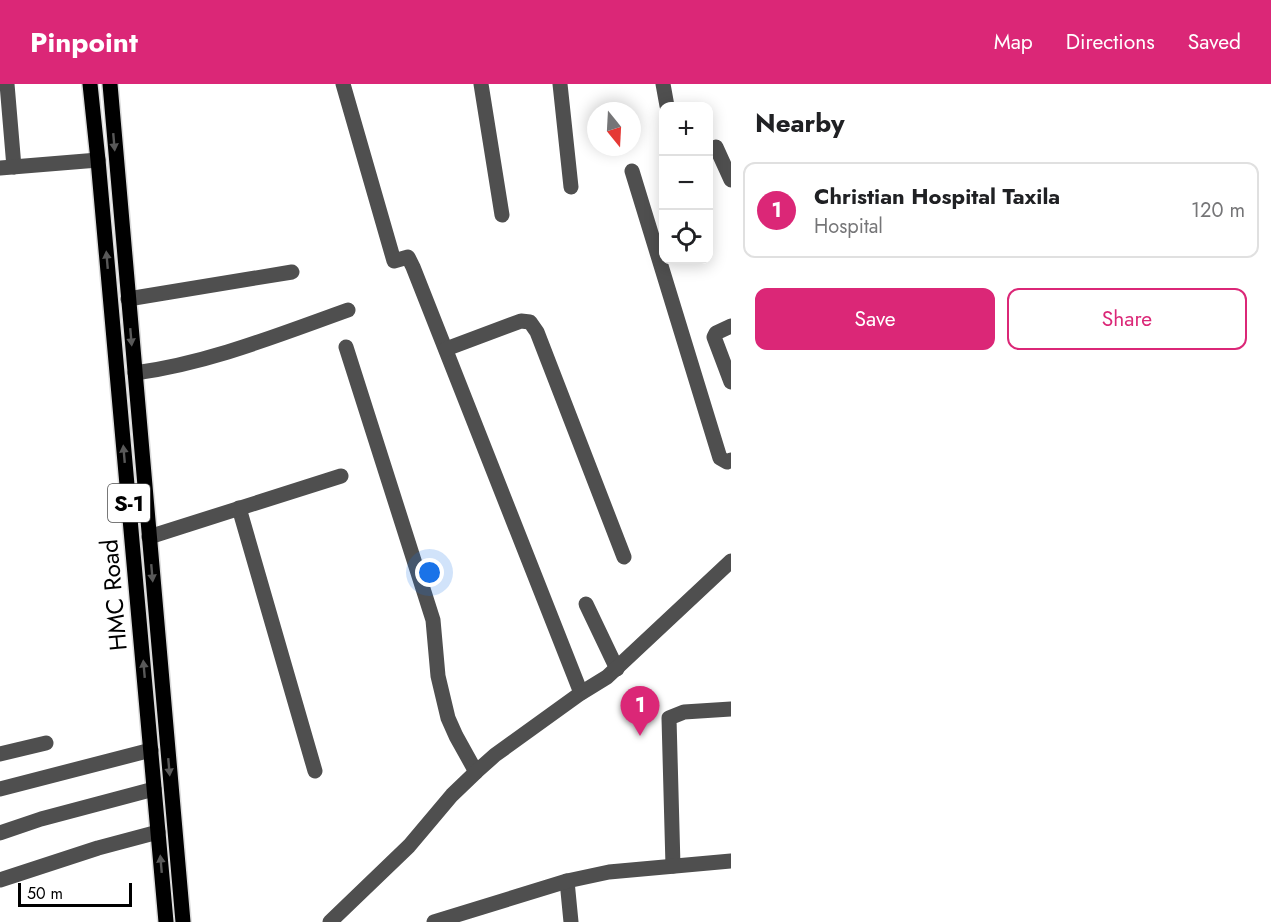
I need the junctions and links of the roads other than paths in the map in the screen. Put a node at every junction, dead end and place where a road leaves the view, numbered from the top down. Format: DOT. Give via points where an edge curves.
graph roads {
  1 [pos="7,84"];
  2 [pos="90,84"];
  3 [pos="110,84"];
  4 [pos="343,84"];
  5 [pos="482,84"];
  6 [pos="560,84"];
  7 [pos="663,84"];
  8 [pos="666,102"];
  9 [pos="716,147"];
  10 [pos="98,160"];
  11 [pos="7,167"];
  12 [pos="632,171"];
  13 [pos="731,180"];
  14 [pos="571,187"];
  15 [pos="502,215"];
  16 [pos="292,272"];
  17 [pos="128,299"];
  18 [pos="348,310"];
  19 [pos="731,326"];
  20 [pos="346,347"];
  21 [pos="446,349"];
  22 [pos="135,372"];
  23 [pos="731,382"];
  24 [pos="731,460"];
  25 [pos="341,476"];
  26 [pos="239,508"];
  27 [pos="149,537"];
  28 [pos="624,557"];
  29 [pos="731,561"];
  30 [pos="586,604"];
  31 [pos="617,669"];
  32 [pos="581,693"];
  33 [pos="731,709"];
  34 [pos="46,743"];
  35 [pos="151,750"];
  36 [pos="0,754"];
  37 [pos="315,771"];
  38 [pos="476,772"];
  39 [pos="0,789"];
  40 [pos="154,789"];
  41 [pos="158,832"];
  42 [pos="0,833"];
  43 [pos="731,861"];
  44 [pos="673,866"];
  45 [pos="0,880"];
  46 [pos="567,881"];
  47 [pos="166,922"];
  48 [pos="183,922"];
  49 [pos="330,922"];
  50 [pos="434,922"];
  51 [pos="572,922"];
  1 -- 11 [label="street"];
  2 -- 10 [label="main road, HMC Road / S-1"];
  3 -- 17 [label="main road, HMC Road / S-1, one-way"];
  4 -- 21 [label="street" via="394,261 408,257"];
  5 -- 15 [label="street"];
  6 -- 14 [label="street"];
  7 -- 8 [label="street"];
  9 -- 13 [label="street"];
  10 -- 11 [label="street"];
  35 -- 10 [label="main road, HMC Road / S-1, one-way"];
  12 -- 24 [label="street" via="720,458"];
  16 -- 17 [label="street"];
  17 -- 22 [label="main road, HMC Road / S-1, one-way"];
  18 -- 22 [label="street" via="218,356"];
  19 -- 23 [label="street" via="714,337"];
  20 -- 38 [label="street" via="433,620 438,676 448,718"];
  21 -- 28 [label="street" via="521,321 530,322"];
  21 -- 32 [label="street"];
  22 -- 27 [label="main road, HMC Road / S-1"];
  25 -- 26 [label="street"];
  26 -- 27 [label="street"];
  26 -- 37 [label="street"];
  27 -- 48 [label="main road, HMC Road / S-1, one-way"];
  29 -- 31 [label="street"];
  30 -- 31 [label="street"];
  31 -- 32 [label="street"];
  32 -- 38 [label="street"];
  33 -- 44 [label="street" via="684,712 669,718"];
  34 -- 36 [label="street"];
  35 -- 39 [label="street"];
  35 -- 40 [label="main road, HMC Road / S-1"];
  38 -- 49 [label="street" via="409,846"];
  40 -- 41 [label="main road, HMC Road / S-1"];
  40 -- 42 [label="street"];
  41 -- 45 [label="street"];
  47 -- 41 [label="main road, HMC Road / S-1, one-way"];
  43 -- 44 [label="street"];
  44 -- 46 [label="street" via="609,872"];
  46 -- 50 [label="street"];
  46 -- 51 [label="street"];
}
